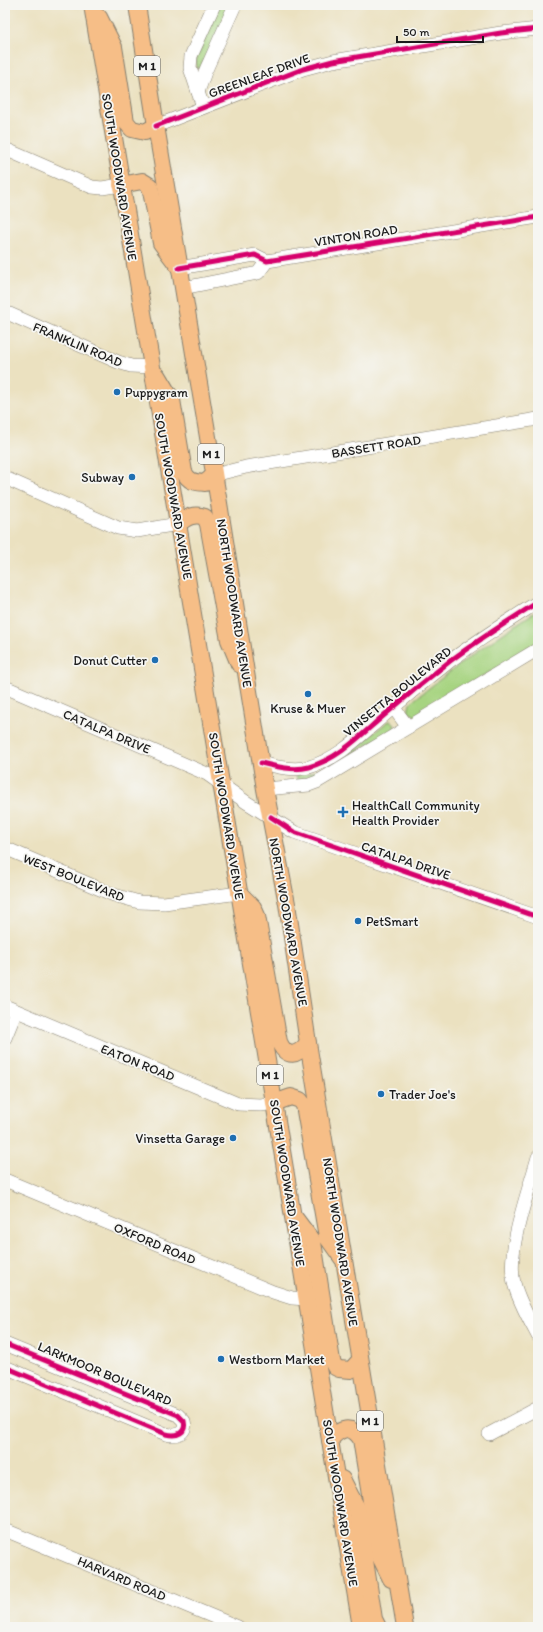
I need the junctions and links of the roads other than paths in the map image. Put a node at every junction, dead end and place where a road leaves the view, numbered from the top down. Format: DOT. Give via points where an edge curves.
graph roads {
  1 [pos="93,5"];
  2 [pos="138,5"];
  3 [pos="214,5"];
  4 [pos="235,5"];
  5 [pos="538,29"];
  6 [pos="198,92"];
  7 [pos="203,107"];
  8 [pos="156,126"];
  9 [pos="5,149"];
  10 [pos="122,185"];
  11 [pos="538,217"];
  12 [pos="266,261"];
  13 [pos="179,268"];
  14 [pos="183,288"];
  15 [pos="5,312"];
  16 [pos="152,367"];
  17 [pos="538,419"];
  18 [pos="214,474"];
  19 [pos="5,478"];
  20 [pos="178,524"];
  21 [pos="538,602"];
  22 [pos="538,649"];
  23 [pos="248,686"];
  24 [pos="5,687"];
  25 [pos="393,707"];
  26 [pos="408,728"];
  27 [pos="261,763"];
  28 [pos="221,784"];
  29 [pos="265,789"];
  30 [pos="270,817"];
  31 [pos="5,848"];
  32 [pos="239,893"];
  33 [pos="538,917"];
  34 [pos="11,1008"];
  35 [pos="5,1038"];
  36 [pos="308,1043"];
  37 [pos="274,1103"];
  38 [pos="538,1157"];
  39 [pos="5,1180"];
  40 [pos="293,1215"];
  41 [pos="345,1263"];
  42 [pos="307,1299"];
  43 [pos="538,1336"];
  44 [pos="5,1344"];
  45 [pos="360,1360"];
  46 [pos="5,1367"];
  47 [pos="538,1408"];
  48 [pos="489,1434"];
  49 [pos="330,1440"];
  50 [pos="334,1463"];
  51 [pos="5,1530"];
  52 [pos="398,1592"];
  53 [pos="402,1625"];
  54 [pos="238,1627"];
  55 [pos="361,1627"];
  56 [pos="378,1627"];
  1 -- 8 [label="main road" via="114,46 126,122 132,129 145,132"];
  1 -- 10 [label="main road, SOUTH WOODWARD AVENUE / M 1"];
  2 -- 8 [label="main road, NORTH WOODWARD AVENUE / M 1"];
  3 -- 6 [label="street" via="189,62"];
  4 -- 6 [label="street"];
  5 -- 7 [label="street, GREENLEAF DRIVE" via="333,61"];
  6 -- 7 [label="street"];
  7 -- 8 [label="street, GREENLEAF DRIVE"];
  8 -- 13 [label="main road, NORTH WOODWARD AVENUE / M 1"];
  9 -- 10 [label="street" via="92,187"];
  10 -- 13 [label="main road" via="142,181 150,186 161,243"];
  10 -- 16 [label="main road, SOUTH WOODWARD AVENUE / M 1"];
  11 -- 12 [label="street, VINTON ROAD"];
  12 -- 13 [label="street, VINTON ROAD" via="255,255"];
  12 -- 14 [label="street" via="258,273"];
  13 -- 14 [label="main road, NORTH WOODWARD AVENUE / M 1"];
  14 -- 18 [label="main road, NORTH WOODWARD AVENUE / M 1"];
  15 -- 16 [label="street, FRANKLIN ROAD" via="118,362 131,366"];
  16 -- 18 [label="main road" via="172,400 184,472 191,482 205,483"];
  16 -- 20 [label="main road, SOUTH WOODWARD AVENUE / M 1"];
  17 -- 18 [label="street, BASSETT ROAD"];
  18 -- 23 [label="main road, NORTH WOODWARD AVENUE / M 1"];
  19 -- 20 [label="street" via="118,528 146,530"];
  20 -- 23 [label="main road" via="196,514 205,517 229,640"];
  20 -- 28 [label="main road, SOUTH WOODWARD AVENUE / M 1"];
  21 -- 25 [label="street, VINSETTA BOULEVARD" via="456,657"];
  22 -- 26 [label="street"];
  23 -- 27 [label="main road, NORTH WOODWARD AVENUE / M 1"];
  24 -- 28 [label="street, CATALPA DRIVE" via="191,766"];
  25 -- 26 [label="street, VINSETTA BOULEVARD"];
  25 -- 27 [label="street, VINSETTA BOULEVARD" via="349,744 309,767 292,768"];
  26 -- 29 [label="street" via="317,782"];
  27 -- 29 [label="main road, NORTH WOODWARD AVENUE / M 1"];
  28 -- 30 [label="street, CATALPA DRIVE"];
  28 -- 32 [label="main road, SOUTH WOODWARD AVENUE / M 1"];
  29 -- 30 [label="main road, NORTH WOODWARD AVENUE / M 1"];
  30 -- 33 [label="street, CATALPA DRIVE" via="294,832"];
  30 -- 36 [label="main road, NORTH WOODWARD AVENUE / M 1" via="287,904"];
  31 -- 32 [label="street, WEST BOULEVARD" via="139,902 164,903"];
  32 -- 36 [label="main road" via="253,907 257,916 278,1042 286,1052 293,1054 299,1053"];
  32 -- 37 [label="main road, SOUTH WOODWARD AVENUE / M 1"];
  34 -- 35 [label="street"];
  34 -- 37 [label="street, EATON ROAD" via="238,1104 261,1106"];
  36 -- 41 [label="main road, NORTH WOODWARD AVENUE / M 1"];
  37 -- 40 [label="main road, SOUTH WOODWARD AVENUE / M 1"];
  37 -- 41 [label="main road" via="290,1096 300,1100 304,1105 327,1237"];
  38 -- 43 [label="street" via="515,1238 512,1262 514,1282 521,1304"];
  39 -- 42 [label="street, OXFORD ROAD" via="273,1292 292,1298"];
  40 -- 42 [label="main road, SOUTH WOODWARD AVENUE / M 1"];
  40 -- 45 [label="main road" via="313,1242 332,1361 335,1367 351,1370"];
  41 -- 45 [label="main road, NORTH WOODWARD AVENUE / M 1"];
  42 -- 49 [label="main road, SOUTH WOODWARD AVENUE / M 1"];
  44 -- 46 [label="street, LARKMOOR BOULEVARD" via="178,1416 184,1421 184,1430 172,1436 166,1434"];
  45 -- 52 [label="main road, NORTH WOODWARD AVENUE / M 1"];
  47 -- 48 [label="street"];
  49 -- 50 [label="main road, SOUTH WOODWARD AVENUE / M 1"];
  49 -- 52 [label="main road" via="335,1434 346,1429 357,1433 361,1439 380,1557"];
  50 -- 55 [label="main road, SOUTH WOODWARD AVENUE / M 1"];
  50 -- 56 [label="main road" via="357,1508 374,1619"];
  51 -- 54 [label="street, HARVARD ROAD"];
  52 -- 53 [label="main road, NORTH WOODWARD AVENUE / M 1"];
}
